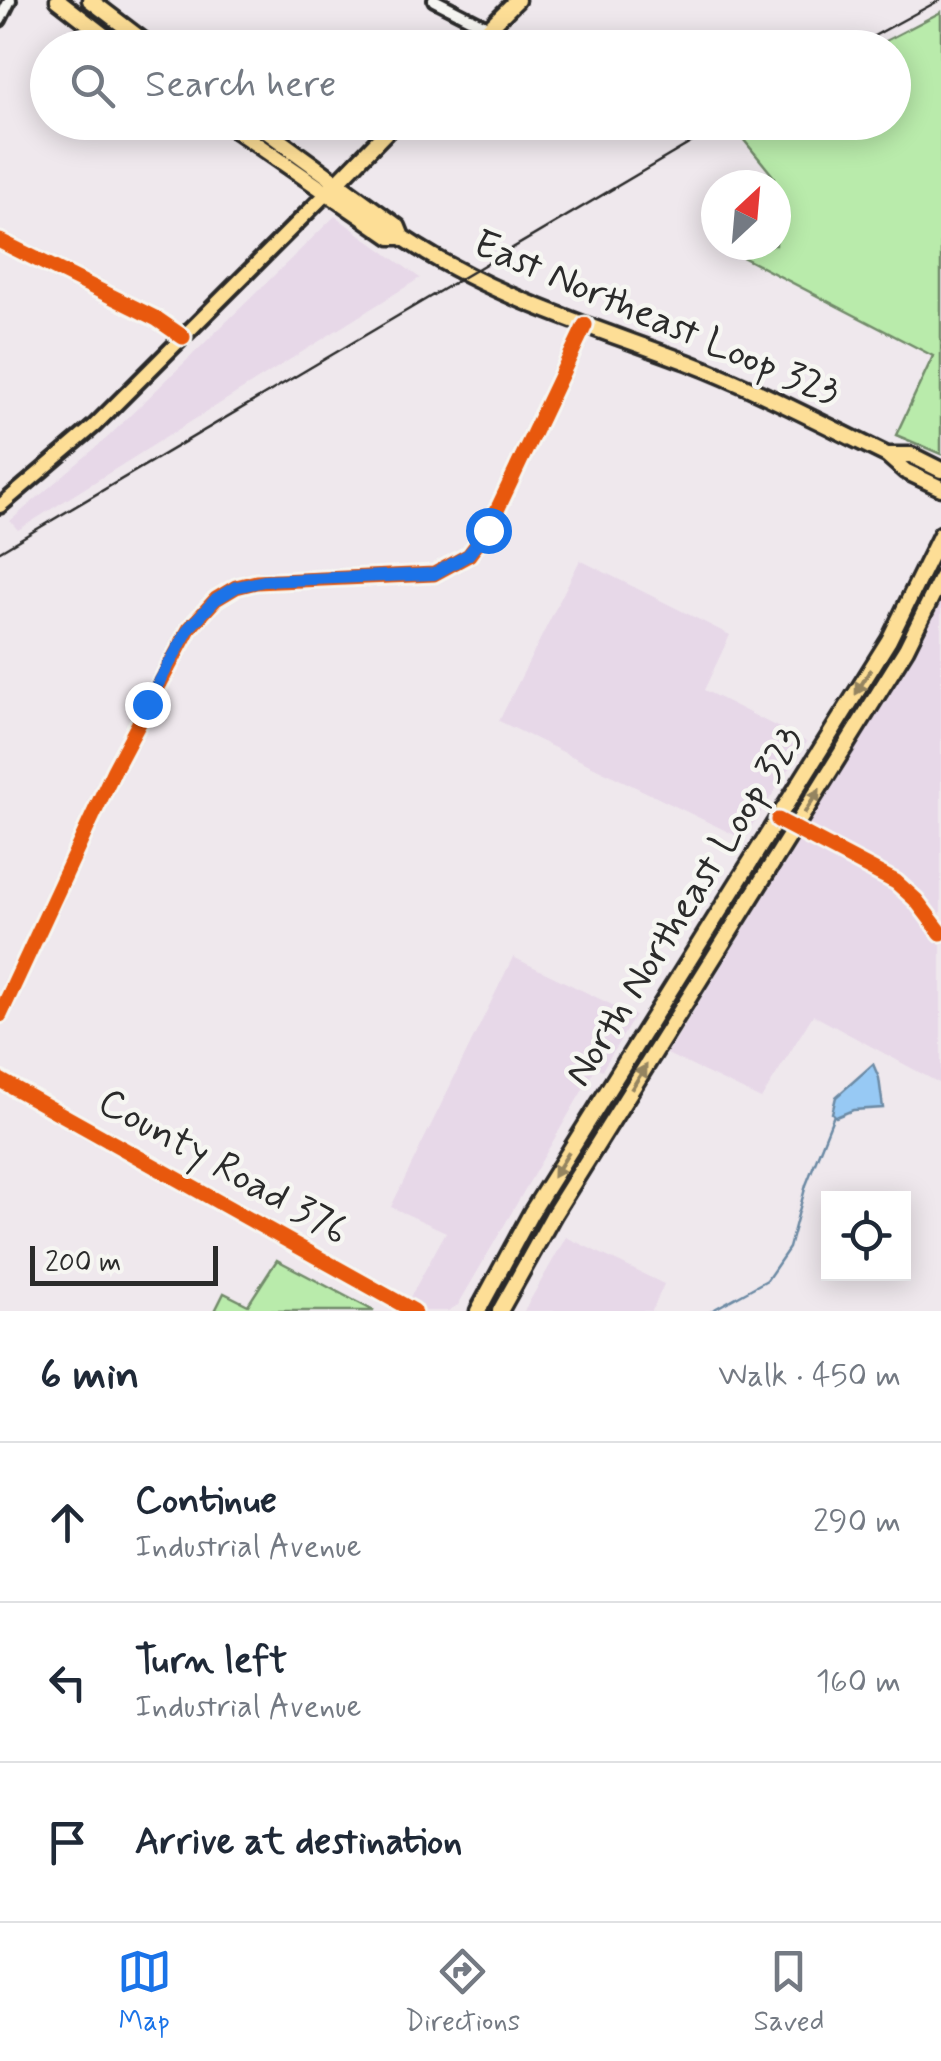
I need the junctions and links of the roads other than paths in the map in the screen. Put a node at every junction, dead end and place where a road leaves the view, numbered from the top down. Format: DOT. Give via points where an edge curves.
graph roads {
  1 [pos="10,0"];
  2 [pos="58,0"];
  3 [pos="90,0"];
  4 [pos="434,0"];
  5 [pos="518,0"];
  6 [pos="0,20"];
  7 [pos="488,28"];
  8 [pos="107,30"];
  9 [pos="117,30"];
  10 [pos="253,140"];
  11 [pos="275,140"];
  12 [pos="379,140"];
  13 [pos="332,188"];
  14 [pos="0,241"];
  15 [pos="585,325"];
  16 [pos="183,338"];
  17 [pos="887,455"];
  18 [pos="941,470"];
  19 [pos="941,488"];
  20 [pos="0,506"];
  21 [pos="941,534"];
  22 [pos="941,578"];
  23 [pos="889,640"];
  24 [pos="906,650"];
  25 [pos="778,820"];
  26 [pos="795,829"];
  27 [pos="742,877"];
  28 [pos="758,887"];
  29 [pos="941,933"];
  30 [pos="0,1015"];
  31 [pos="0,1080"];
  32 [pos="588,1123"];
  33 [pos="604,1134"];
  34 [pos="414,1311"];
  35 [pos="478,1311"];
  36 [pos="500,1311"];
  1 -- 6 [label="street"];
  2 -- 8 [label="highway"];
  3 -- 9 [label="highway"];
  4 -- 7 [label="street"];
  5 -- 7 [label="highway"];
  10 -- 13 [label="highway, East Northeast Loop 323"];
  11 -- 13 [label="highway, East Northeast Loop 323"];
  12 -- 13 [label="highway"];
  13 -- 15 [label="highway, East Northeast Loop 323" via="391,237 402,237 484,285"];
  13 -- 16 [label="main road"];
  14 -- 16 [label="street"];
  15 -- 17 [label="highway, East Northeast Loop 323" via="720,376"];
  15 -- 30 [label="street" via="488,530 456,565 426,575 256,582 236,587 202,612 122,754"];
  16 -- 20 [label="main road"];
  17 -- 18 [label="highway, East Northeast Loop 323" via="911,455"];
  17 -- 19 [label="highway, East Northeast Loop 323"];
  21 -- 23 [label="highway, North Northeast Loop 323"];
  22 -- 24 [label="highway, North Northeast Loop 323"];
  23 -- 24 [label="highway"];
  23 -- 25 [label="highway, North Northeast Loop 323, one-way"];
  26 -- 24 [label="highway, North Northeast Loop 323, one-way"];
  25 -- 26 [label="street"];
  25 -- 27 [label="highway, North Northeast Loop 323"];
  26 -- 28 [label="highway, North Northeast Loop 323"];
  26 -- 29 [label="street" via="896,882"];
  27 -- 28 [label="highway"];
  27 -- 32 [label="highway, North Northeast Loop 323"];
  33 -- 28 [label="highway, North Northeast Loop 323, one-way"];
  31 -- 34 [label="street, County Road 376"];
  32 -- 33 [label="highway"];
  32 -- 35 [label="highway, North Northeast Loop 323, one-way"];
  33 -- 36 [label="highway, North Northeast Loop 323"];
}
